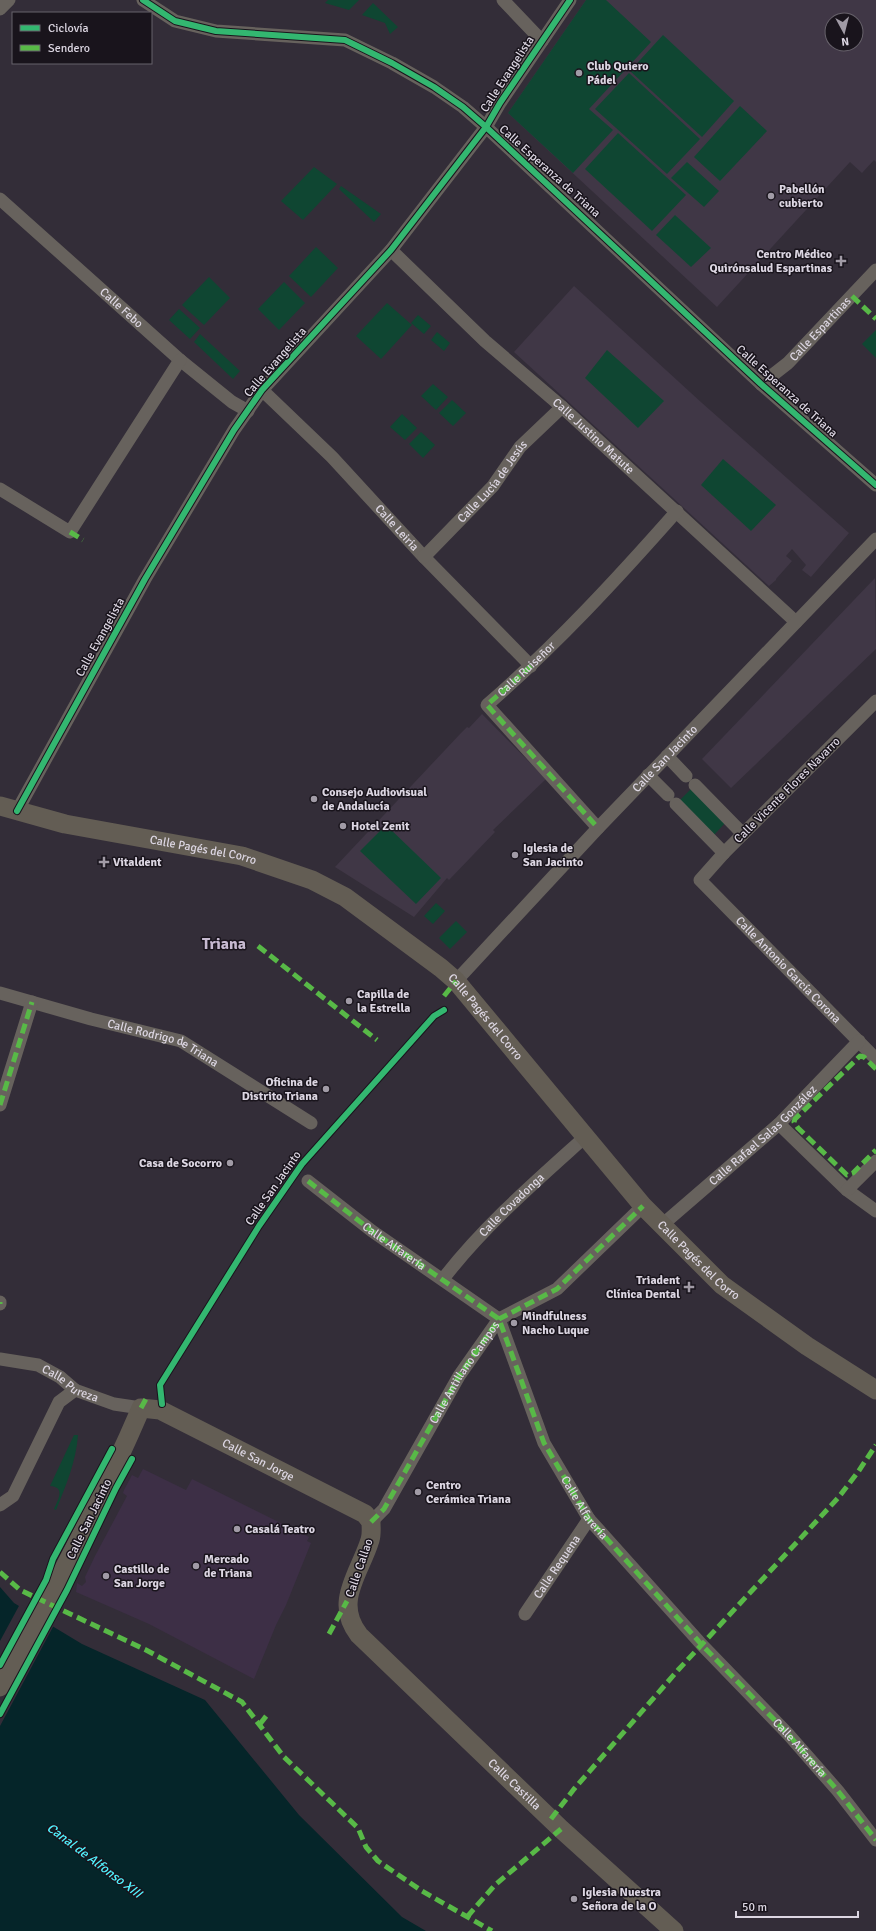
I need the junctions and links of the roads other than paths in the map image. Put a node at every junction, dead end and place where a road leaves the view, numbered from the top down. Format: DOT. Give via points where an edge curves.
graph roads {
  1 [pos="9,0"];
  2 [pos="143,0"];
  3 [pos="503,0"];
  4 [pos="570,0"];
  5 [pos="0,9"];
  6 [pos="542,40"];
  7 [pos="486,127"];
  8 [pos="0,198"];
  9 [pos="391,250"];
  10 [pos="876,270"];
  11 [pos="180,360"];
  12 [pos="761,384"];
  13 [pos="262,390"];
  14 [pos="562,407"];
  15 [pos="248,411"];
  16 [pos="876,485"];
  17 [pos="0,489"];
  18 [pos="677,511"];
  19 [pos="874,545"];
  20 [pos="424,557"];
  21 [pos="796,622"];
  22 [pos="531,666"];
  23 [pos="876,701"];
  24 [pos="667,756"];
  25 [pos="648,775"];
  26 [pos="9,808"];
  27 [pos="598,828"];
  28 [pos="743,834"];
  29 [pos="724,853"];
  30 [pos="700,880"];
  31 [pos="456,981"];
  32 [pos="0,993"];
  33 [pos="32,1002"];
  34 [pos="859,1041"];
  35 [pos="876,1059"];
  36 [pos="0,1105"];
  37 [pos="311,1123"];
  38 [pos="778,1124"];
  39 [pos="585,1137"];
  40 [pos="876,1161"];
  41 [pos="308,1181"];
  42 [pos="847,1190"];
  43 [pos="644,1206"];
  44 [pos="876,1212"];
  45 [pos="662,1225"];
  46 [pos="443,1279"];
  47 [pos="499,1319"];
  48 [pos="0,1359"];
  49 [pos="75,1390"];
  50 [pos="876,1390"];
  51 [pos="141,1408"];
  52 [pos="0,1505"];
  53 [pos="589,1520"];
  54 [pos="371,1522"];
  55 [pos="524,1614"];
  56 [pos="359,1635"];
  57 [pos="0,1687"];
  58 [pos="876,1840"];
  59 [pos="674,1931"];
  1 -- 5 [label="street"];
  2 -- 7 [label="street, Calle Esperanza de Triana" via="175,21 216,31 345,40 434,87"];
  3 -- 6 [label="street"];
  4 -- 6 [label="street, Calle Evangelista"];
  6 -- 7 [label="street, Calle Evangelista"];
  7 -- 9 [label="street, Calle Evangelista"];
  7 -- 12 [label="street, Calle Esperanza de Triana"];
  8 -- 11 [label="street, Calle Febo"];
  9 -- 13 [label="street, Calle Evangelista"];
  9 -- 14 [label="street, Calle Justino Matute" via="485,341"];
  10 -- 12 [label="street, Calle Espartinas" via="788,364"];
  11 -- 15 [label="street, Calle Febo" via="232,402"];
  11 -- 17 [label="street" via="70,532"];
  12 -- 16 [label="street, Calle Esperanza de Triana"];
  13 -- 15 [label="street, Calle Evangelista"];
  13 -- 20 [label="street, Calle Leiria" via="332,457"];
  14 -- 18 [label="street, Calle Justino Matute"];
  14 -- 20 [label="street, Calle Lucía de Jesús" via="520,447 493,486"];
  15 -- 26 [label="street, Calle Evangelista" via="234,430"];
  18 -- 21 [label="street, Calle Justino Matute"];
  18 -- 22 [label="street, Calle Ruiseñor" via="626,570"];
  19 -- 21 [label="street, Calle San Jacinto"];
  20 -- 22 [label="street, Calle Leiria"];
  21 -- 24 [label="street, Calle San Jacinto"];
  22 -- 27 [label="street, Calle Ruiseñor" via="487,704"];
  23 -- 28 [label="street, Calle Vicente Flores Navarro"];
  24 -- 25 [label="street, Calle San Jacinto"];
  24 -- 28 [label="street"];
  25 -- 27 [label="street, Calle San Jacinto"];
  25 -- 29 [label="street"];
  26 -- 31 [label="street, Calle Pagés del Corro" via="65,824 242,856 312,880 345,897"];
  27 -- 31 [label="street, Calle San Jacinto"];
  28 -- 29 [label="street, Calle Vicente Flores Navarro"];
  29 -- 30 [label="street, Calle Vicente Flores Navarro"];
  30 -- 34 [label="street, Calle Antonio García Corona"];
  31 -- 39 [label="street, Calle Pagés del Corro"];
  32 -- 33 [label="street, Calle Rodrigo de Triana"];
  33 -- 36 [label="street"];
  33 -- 37 [label="street, Calle Rodrigo de Triana" via="181,1041"];
  34 -- 35 [label="street, Calle Antonio García Corona"];
  34 -- 38 [label="street, Calle Rafael Salas González"];
  38 -- 42 [label="street"];
  38 -- 45 [label="street, Calle Rafael Salas González"];
  39 -- 43 [label="street, Calle Pagés del Corro"];
  39 -- 46 [label="street, Calle Covadonga" via="472,1244"];
  40 -- 42 [label="street"];
  41 -- 46 [label="street, Calle Alfarería" via="372,1231"];
  42 -- 44 [label="street"];
  43 -- 45 [label="street, Calle Pagés del Corro"];
  43 -- 47 [label="street, Calle Antillano Campos" via="557,1289"];
  45 -- 50 [label="street, Calle Pagés del Corro" via="722,1285 807,1346"];
  46 -- 47 [label="street, Calle Alfarería"];
  47 -- 53 [label="street, Calle Alfarería" via="544,1443"];
  47 -- 54 [label="street, Calle Antillano Campos" via="459,1376 384,1509"];
  48 -- 49 [label="street, Calle Pureza" via="38,1365 60,1377"];
  49 -- 51 [label="street, Calle Pureza" via="114,1404"];
  49 -- 52 [label="street" via="57,1406 13,1496"];
  51 -- 54 [label="street, Calle San Jorge" via="160,1410 365,1514"];
  51 -- 57 [label="street, Calle San Jacinto" via="122,1453 56,1585"];
  53 -- 55 [label="street, Calle Requena"];
  53 -- 58 [label="street, Calle Alfarería" via="702,1645 788,1734 838,1791"];
  54 -- 56 [label="street, Calle Callao" via="370,1539 347,1601 351,1625"];
  56 -- 59 [label="street, Calle Castilla" via="561,1830"];
}
